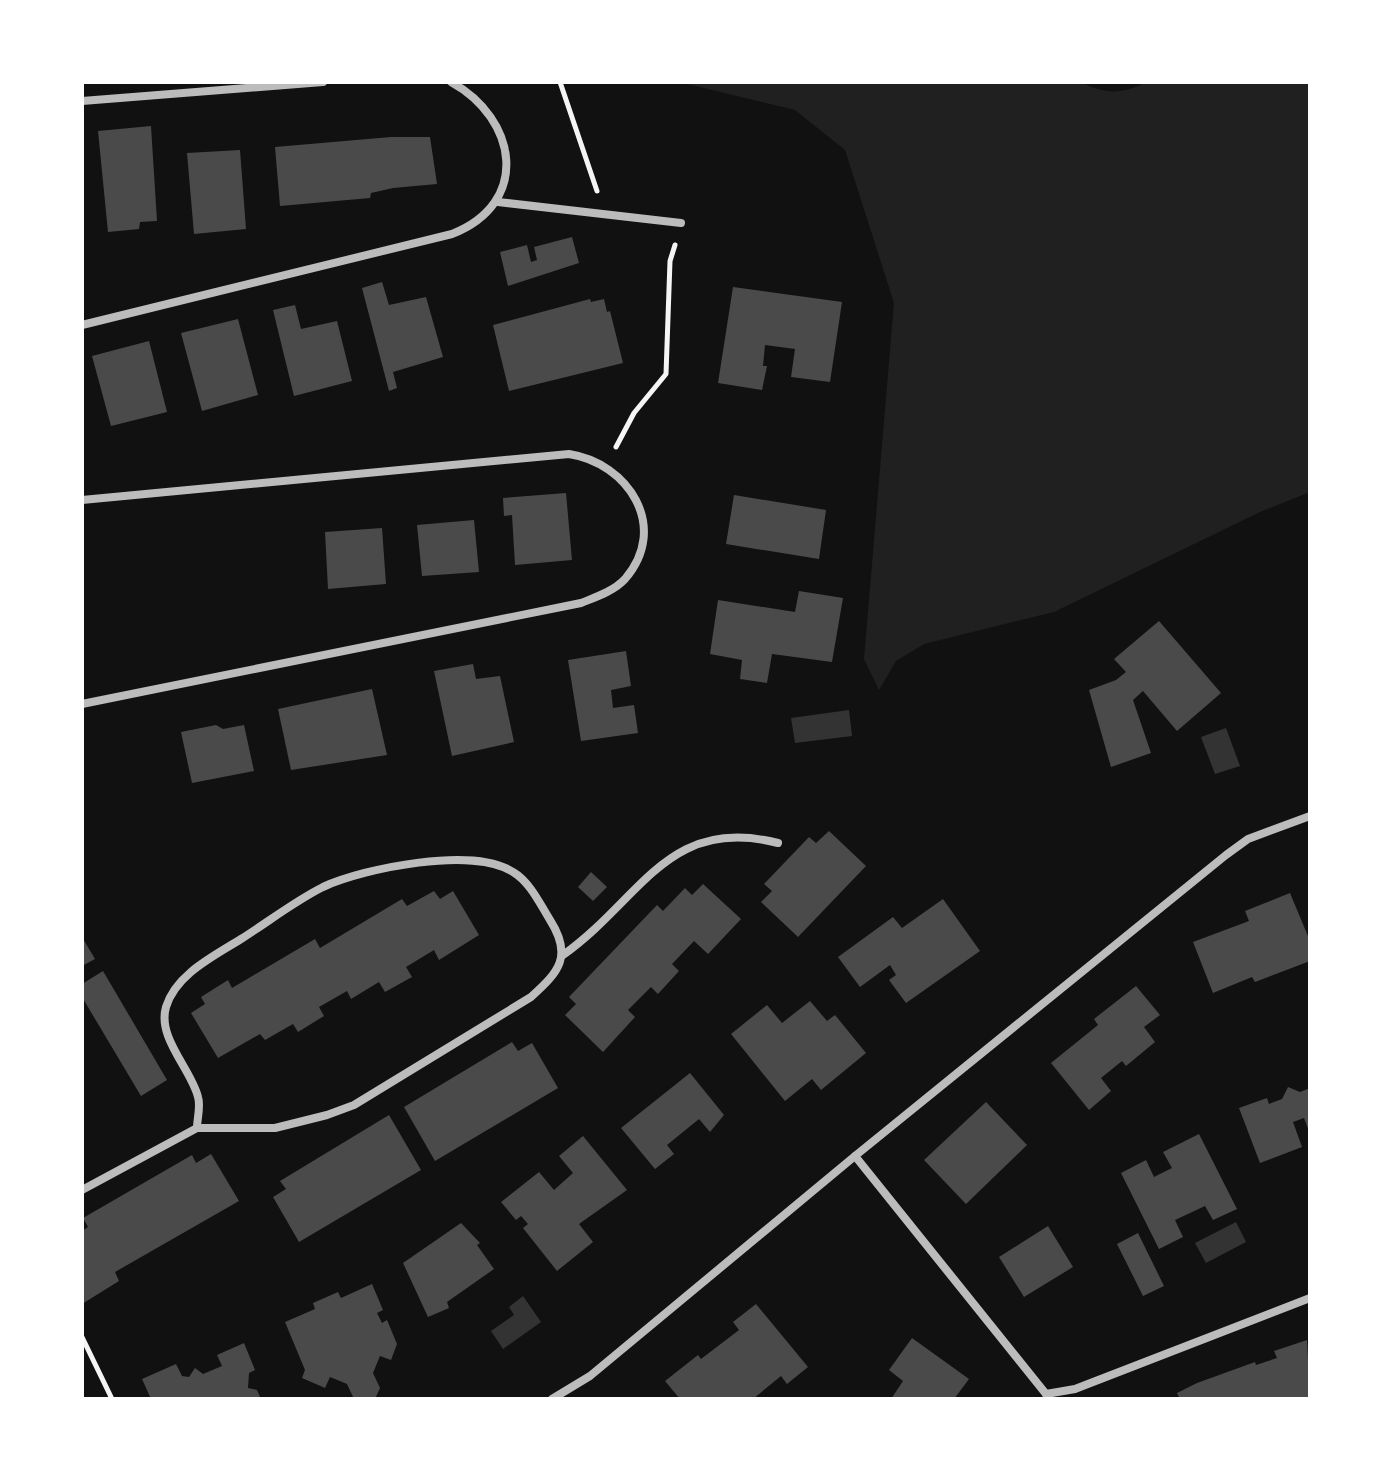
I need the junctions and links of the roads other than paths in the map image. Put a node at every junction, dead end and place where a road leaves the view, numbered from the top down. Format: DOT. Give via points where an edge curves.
graph roads {
  1 [pos="323,82"];
  2 [pos="451,82"];
  3 [pos="82,101"];
  4 [pos="498,202"];
  5 [pos="681,223"];
  6 [pos="82,325"];
  7 [pos="82,500"];
  8 [pos="82,704"];
  9 [pos="1310,816"];
  10 [pos="778,843"];
  11 [pos="563,955"];
  12 [pos="197,1128"];
  13 [pos="855,1156"];
  14 [pos="82,1190"];
  15 [pos="1310,1298"];
  16 [pos="1045,1397"];
  17 [pos="552,1399"];
  1 -- 3 [label="street"];
  2 -- 4 [label="street" via="476,96 499,130 505,150"];
  4 -- 5 [label="street"];
  4 -- 6 [label="street" via="484,218 452,234"];
  7 -- 8 [label="street" via="569,454 605,465 623,479 643,517 636,561 624,580 581,603"];
  9 -- 13 [label="street" via="1248,839 1226,855"];
  10 -- 11 [label="street" via="740,834 698,841 675,852 594,933"];
  11 -- 12 [label="street" via="555,975 531,997 354,1105 275,1128"];
  11 -- 12 [label="street" via="556,929 530,889 513,871 486,862 459,859 403,867 323,887 194,968 170,997 165,1022 199,1099"];
  12 -- 14 [label="street"];
  13 -- 16 [label="street"];
  13 -- 17 [label="street" via="590,1376"];
  15 -- 16 [label="street"];
}
